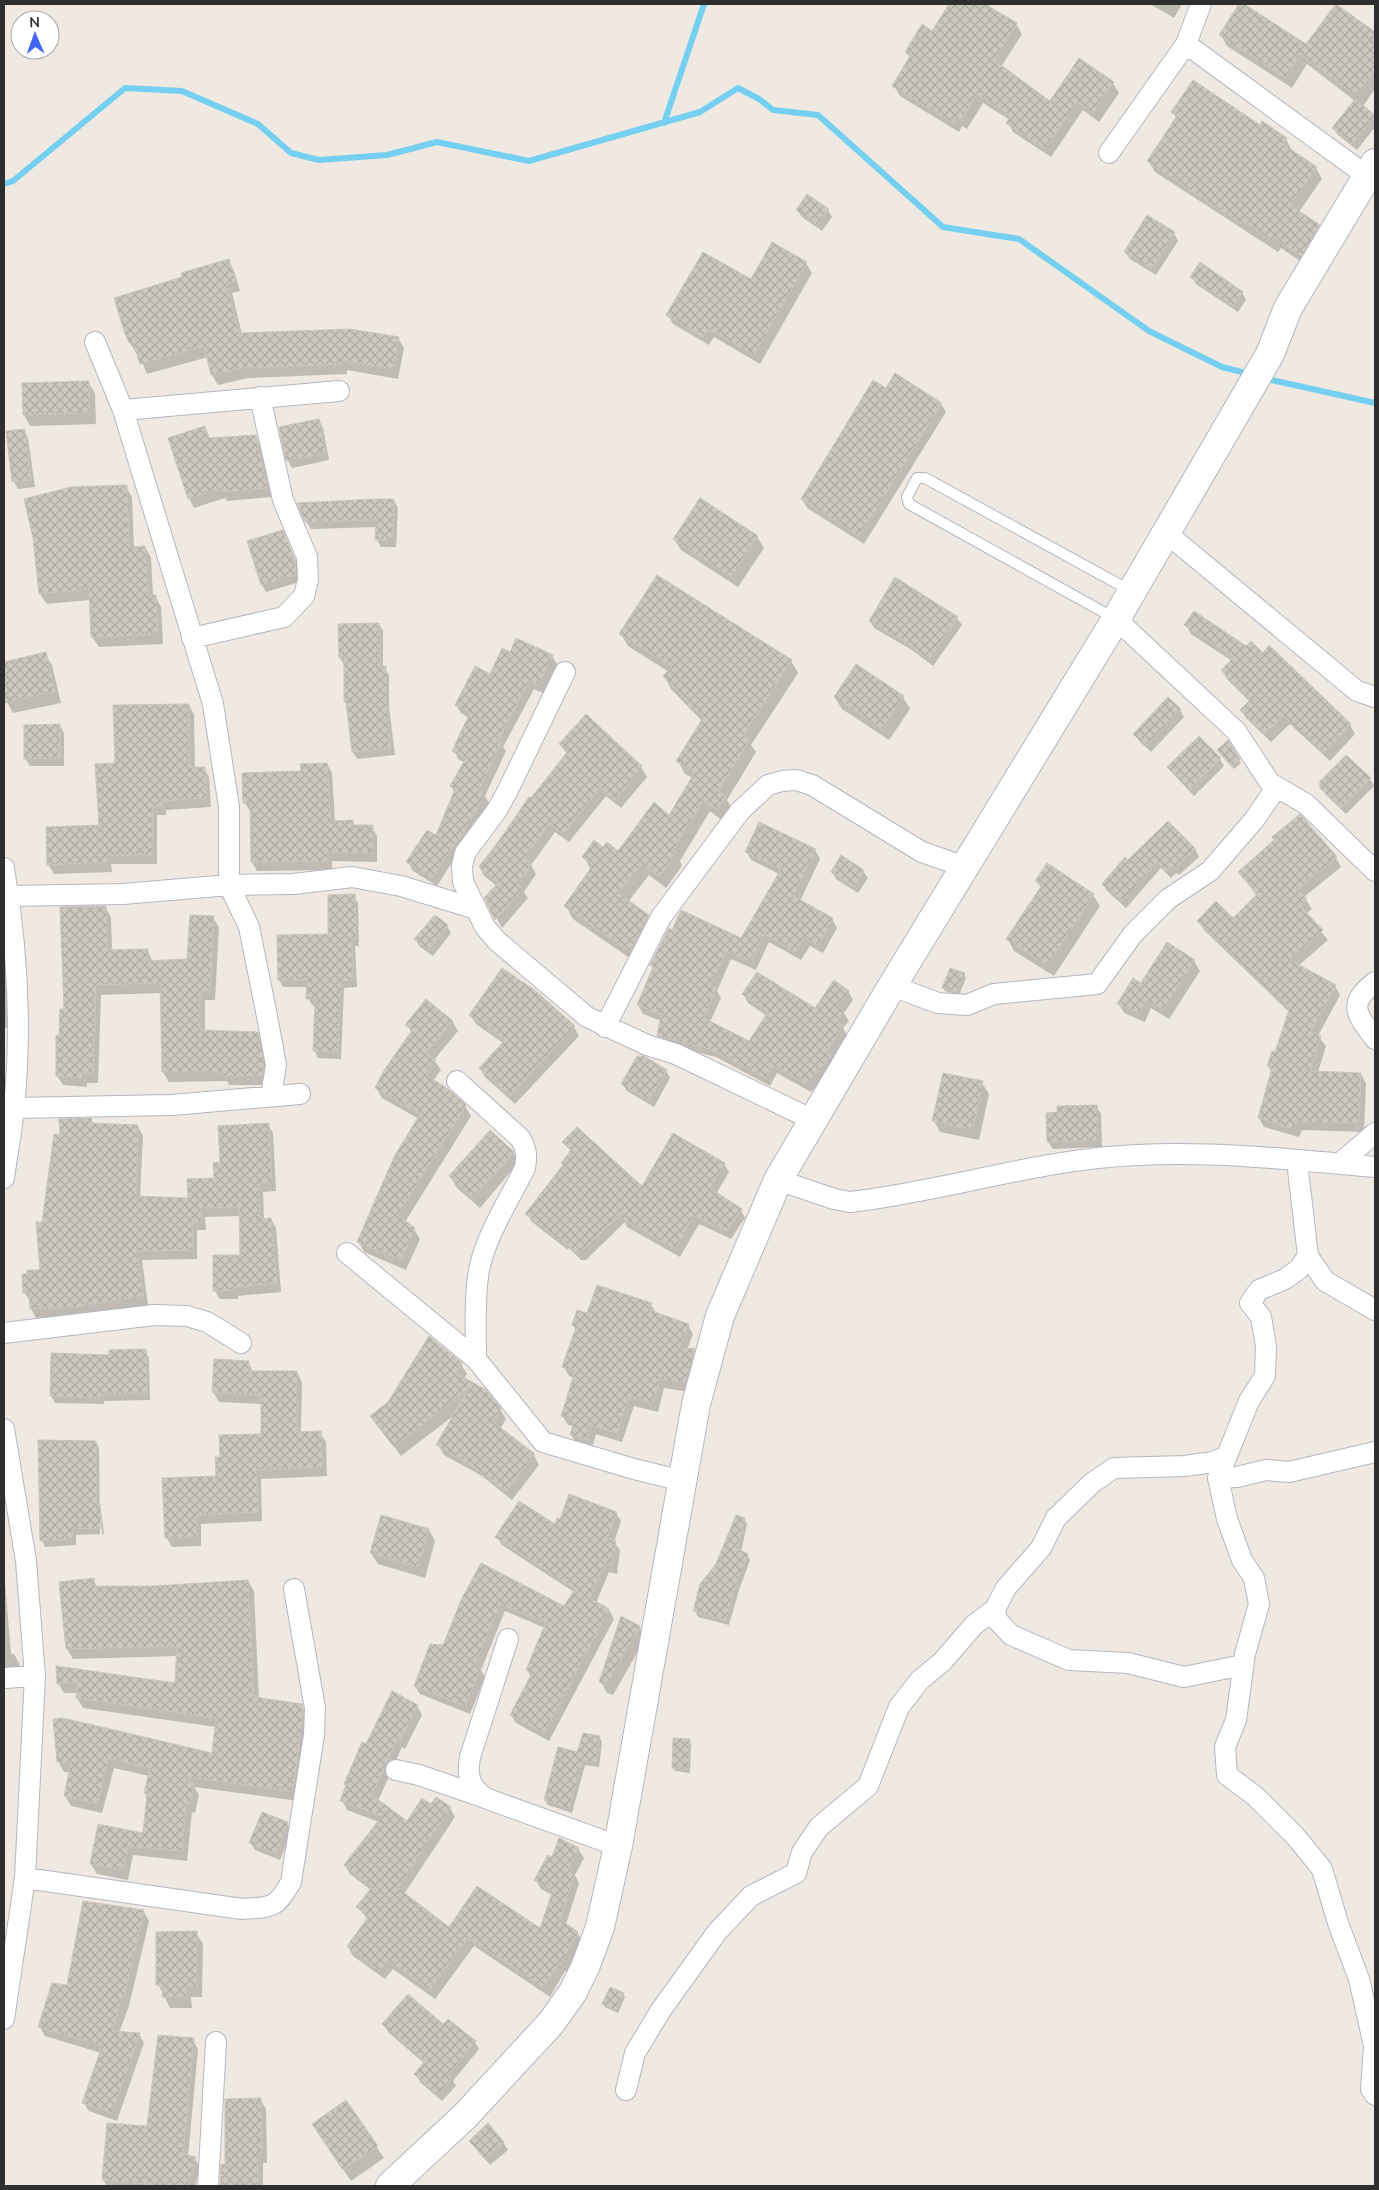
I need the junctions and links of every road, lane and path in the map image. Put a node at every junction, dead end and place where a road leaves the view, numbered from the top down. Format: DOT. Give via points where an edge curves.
graph roads {
  1 [pos="1201,4"];
  2 [pos="1186,44"];
  3 [pos="1109,153"];
  4 [pos="1371,170"];
  5 [pos="95,342"];
  6 [pos="339,391"];
  7 [pos="260,397"];
  8 [pos="123,410"];
  9 [pos="1165,532"];
  10 [pos="1132,592"];
  11 [pos="1116,619"];
  12 [pos="192,638"];
  13 [pos="565,672"];
  14 [pos="1375,697"];
  15 [pos="1276,788"];
  16 [pos="965,867"];
  17 [pos="4,868"];
  18 [pos="1375,871"];
  19 [pos="229,885"];
  20 [pos="9,896"];
  21 [pos="476,909"];
  22 [pos="9,952"];
  23 [pos="1375,982"];
  24 [pos="892,986"];
  25 [pos="605,1027"];
  26 [pos="1375,1039"];
  27 [pos="457,1081"];
  28 [pos="300,1094"];
  29 [pos="271,1096"];
  30 [pos="14,1108"];
  31 [pos="813,1120"];
  32 [pos="1375,1133"];
  33 [pos="1297,1161"];
  34 [pos="1339,1164"];
  35 [pos="1375,1167"];
  36 [pos="4,1178"];
  37 [pos="778,1180"];
  38 [pos="347,1253"];
  39 [pos="1308,1256"];
  40 [pos="1375,1310"];
  41 [pos="4,1333"];
  42 [pos="241,1343"];
  43 [pos="476,1359"];
  44 [pos="4,1429"];
  45 [pos="1375,1452"];
  46 [pos="1227,1456"];
  47 [pos="1218,1478"];
  48 [pos="683,1480"];
  49 [pos="294,1589"];
  50 [pos="995,1609"];
  51 [pos="508,1639"];
  52 [pos="1243,1665"];
  53 [pos="35,1676"];
  54 [pos="4,1678"];
  55 [pos="396,1770"];
  56 [pos="485,1798"];
  57 [pos="618,1846"];
  58 [pos="25,1878"];
  59 [pos="4,2019"];
  60 [pos="216,2042"];
  61 [pos="626,2090"];
  62 [pos="1375,2095"];
  63 [pos="208,2186"];
  64 [pos="390,2186"];
  1 -- 2 [label="street"];
  2 -- 3 [label="street"];
  2 -- 4 [label="street"];
  4 -- 9 [label="main road" via="1288,308 1270,354"];
  5 -- 8 [label="street"];
  6 -- 7 [label="street"];
  7 -- 8 [label="street"];
  7 -- 12 [label="street" via="283,500 307,557 308,580 304,596 284,617"];
  8 -- 12 [label="street"];
  9 -- 10 [label="main road"];
  9 -- 14 [label="street" via="1357,691"];
  10 -- 11 [label="main road"];
  10 -- 11 [label="lane" via="925,478 918,478 907,497 909,504"];
  11 -- 15 [label="street" via="1236,731"];
  11 -- 16 [label="main road"];
  12 -- 19 [label="street" via="213,704 228,797"];
  13 -- 21 [label="street" via="497,810 465,853 463,882"];
  15 -- 18 [label="street" via="1306,804"];
  15 -- 24 [label="street" via="1254,820 1210,871 1168,899 1134,934 1097,984 994,994 968,1005 938,1003"];
  16 -- 24 [label="main road"];
  16 -- 25 [label="street" via="922,852 812,785 796,780 768,785 740,811 661,917"];
  17 -- 20 [label="street"];
  19 -- 20 [label="street" via="123,894"];
  19 -- 21 [label="street" via="294,884 352,877 400,886"];
  19 -- 29 [label="street" via="248,927 266,1011 276,1065"];
  20 -- 22 [label="street"];
  21 -- 25 [label="street" via="497,941 575,1008"];
  22 -- 30 [label="street" via="18,1020"];
  23 -- 26 [label="street" via="1361,994 1356,1006 1359,1018"];
  24 -- 31 [label="main road"];
  25 -- 31 [label="street" via="676,1054"];
  27 -- 43 [label="street" via="520,1138 526,1147 527,1157 525,1168 486,1246 480,1269 476,1297"];
  28 -- 29 [label="street"];
  29 -- 30 [label="street" via="172,1105"];
  30 -- 36 [label="street"];
  31 -- 37 [label="main road"];
  32 -- 34 [label="street"];
  33 -- 34 [label="street"];
  33 -- 37 [label="street" via="1137,1155 1048,1165 850,1202"];
  33 -- 39 [label="street"];
  34 -- 35 [label="street"];
  37 -- 48 [label="main road" via="720,1316 696,1404"];
  38 -- 43 [label="street"];
  39 -- 40 [label="street" via="1325,1281"];
  39 -- 46 [label="street" via="1299,1269 1259,1290 1250,1302 1261,1317 1266,1346 1265,1376 1249,1401"];
  41 -- 42 [label="street" via="154,1315 187,1316 207,1322"];
  43 -- 48 [label="street" via="544,1442 634,1470"];
  44 -- 53 [label="street" via="26,1561"];
  45 -- 47 [label="street" via="1289,1472 1266,1470"];
  46 -- 47 [label="street"];
  46 -- 50 [label="street" via="1213,1462 1185,1466 1114,1468 1092,1483 1056,1518 1041,1548 1006,1588"];
  47 -- 52 [label="street" via="1227,1519 1242,1560 1254,1578 1259,1604"];
  48 -- 57 [label="main road"];
  49 -- 58 [label="street" via="315,1708 314,1735 291,1882 281,1900 266,1908 242,1908"];
  50 -- 52 [label="street" via="997,1620 1011,1636 1069,1660 1128,1663 1184,1676"];
  50 -- 61 [label="street" via="974,1625 942,1662 920,1680 899,1707 868,1786 819,1827 802,1852 796,1873 751,1896 717,1932 661,2010 636,2053"];
  51 -- 56 [label="street" via="470,1757 468,1775 474,1789"];
  52 -- 62 [label="street" via="1236,1720 1225,1747 1227,1775 1255,1796 1322,1869 1359,1979 1374,2046 1371,2089"];
  53 -- 54 [label="street"];
  53 -- 58 [label="street"];
  55 -- 56 [label="street"];
  56 -- 57 [label="street"];
  57 -- 64 [label="main road" via="600,1927 573,1992 551,2022 465,2116"];
  58 -- 59 [label="street"];
  60 -- 63 [label="street"];
}
